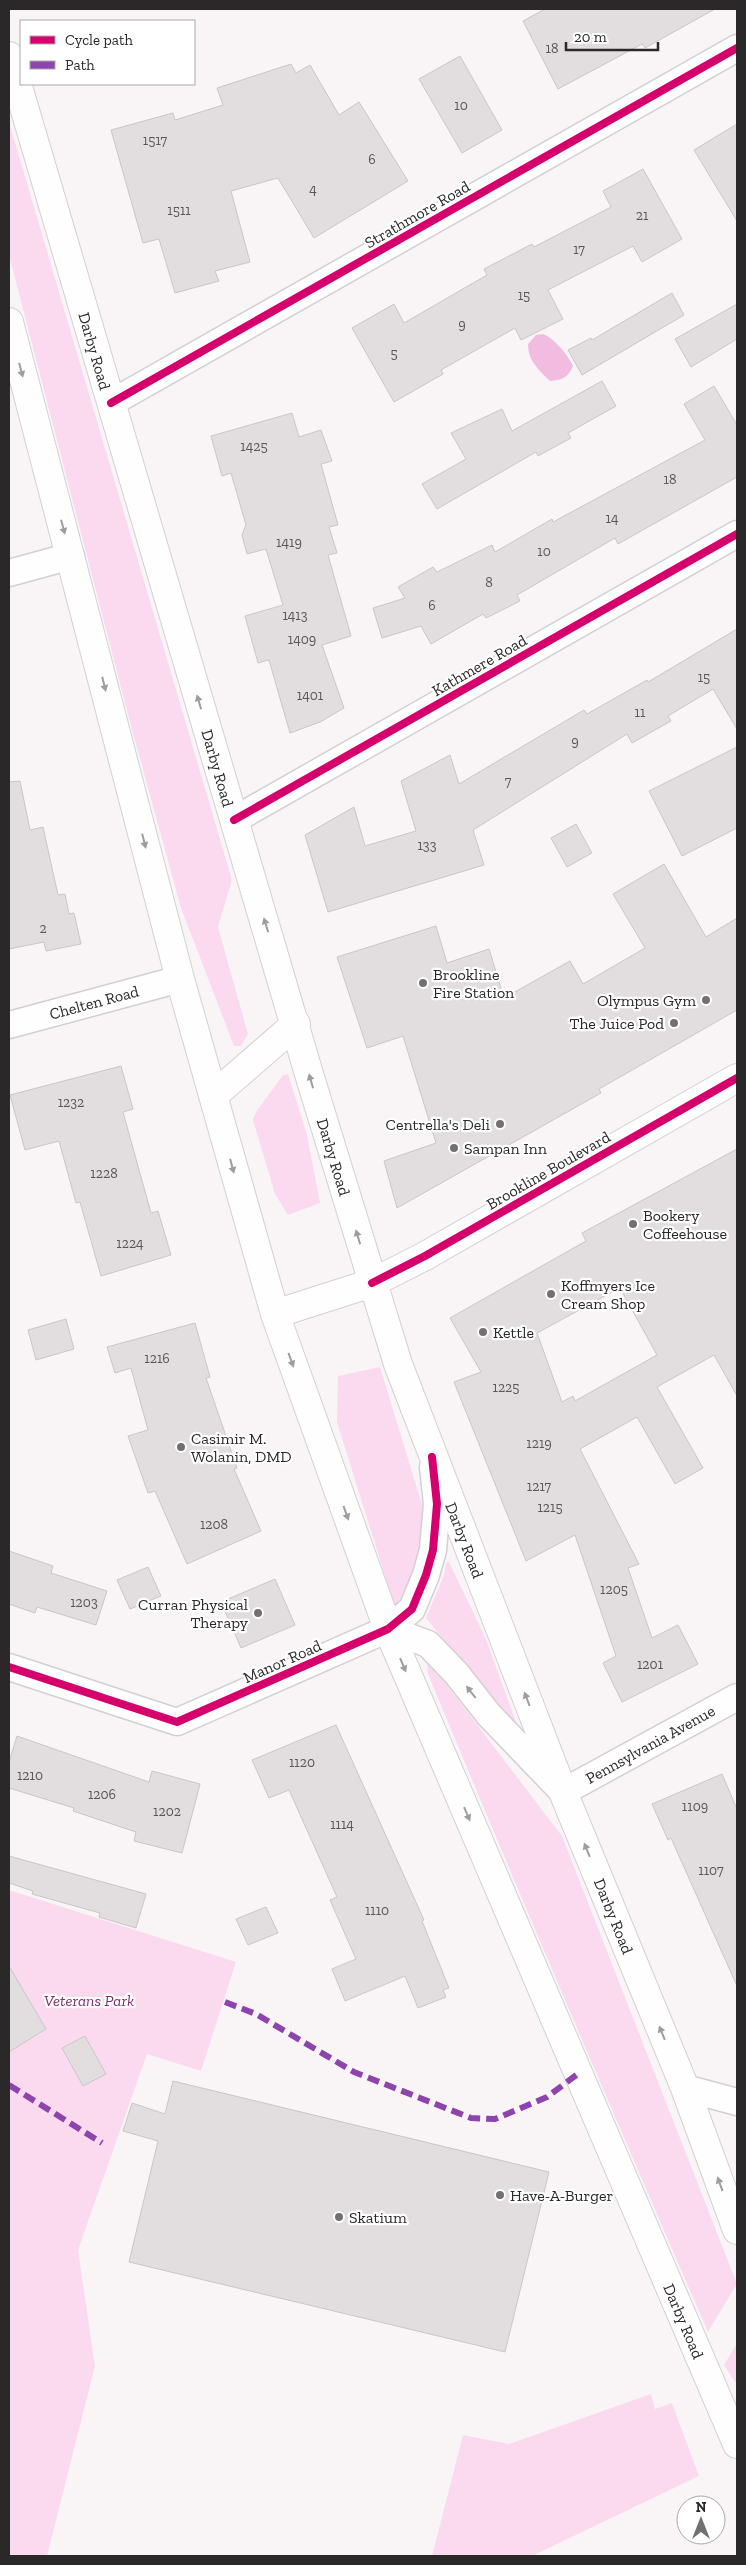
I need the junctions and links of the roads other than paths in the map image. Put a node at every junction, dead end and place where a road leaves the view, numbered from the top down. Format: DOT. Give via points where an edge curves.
graph roads {
  1 [pos="737,48"];
  2 [pos="9,56"];
  3 [pos="9,322"];
  4 [pos="111,403"];
  5 [pos="737,534"];
  6 [pos="71,556"];
  7 [pos="9,573"];
  8 [pos="234,820"];
  9 [pos="180,979"];
  10 [pos="296,1024"];
  11 [pos="9,1025"];
  12 [pos="737,1078"];
  13 [pos="213,1096"];
  14 [pos="372,1283"];
  15 [pos="274,1314"];
  16 [pos="432,1456"];
  17 [pos="388,1629"];
  18 [pos="9,1667"];
  19 [pos="737,1697"];
  20 [pos="563,1792"];
  21 [pos="685,2088"];
  22 [pos="737,2102"];
  23 [pos="737,2230"];
  24 [pos="737,2444"];
  1 -- 4 [label="street, Strathmore Road"];
  2 -- 4 [label="main road, Darby Road"];
  3 -- 6 [label="main road, Darby Road, one-way"];
  8 -- 4 [label="main road, Darby Road, one-way"];
  5 -- 8 [label="street, Kathmere Road"];
  6 -- 7 [label="street"];
  6 -- 9 [label="main road, Darby Road, one-way"];
  10 -- 8 [label="main road, Darby Road, one-way"];
  9 -- 11 [label="street, Chelten Road"];
  9 -- 13 [label="main road, Darby Road"];
  10 -- 13 [label="main road"];
  14 -- 10 [label="main road, Darby Road, one-way"];
  12 -- 14 [label="main road, Brookline Boulevard"];
  13 -- 15 [label="main road, Darby Road, one-way"];
  14 -- 15 [label="main road, Brookline Boulevard"];
  14 -- 16 [label="main road, Darby Road"];
  15 -- 17 [label="main road, Darby Road, one-way"];
  16 -- 17 [label="street, Manor Road" via="437,1504 431,1558 412,1609"];
  20 -- 16 [label="main road, Darby Road, one-way"];
  17 -- 18 [label="street, Manor Road" via="177,1722"];
  20 -- 17 [label="street, one-way" via="489,1715 434,1649"];
  17 -- 24 [label="main road, Darby Road, one-way"];
  19 -- 20 [label="street, Pennsylvania Avenue"];
  21 -- 20 [label="main road, Darby Road, one-way"];
  21 -- 22 [label="street"];
  23 -- 21 [label="main road, Darby Road, one-way"];
}
